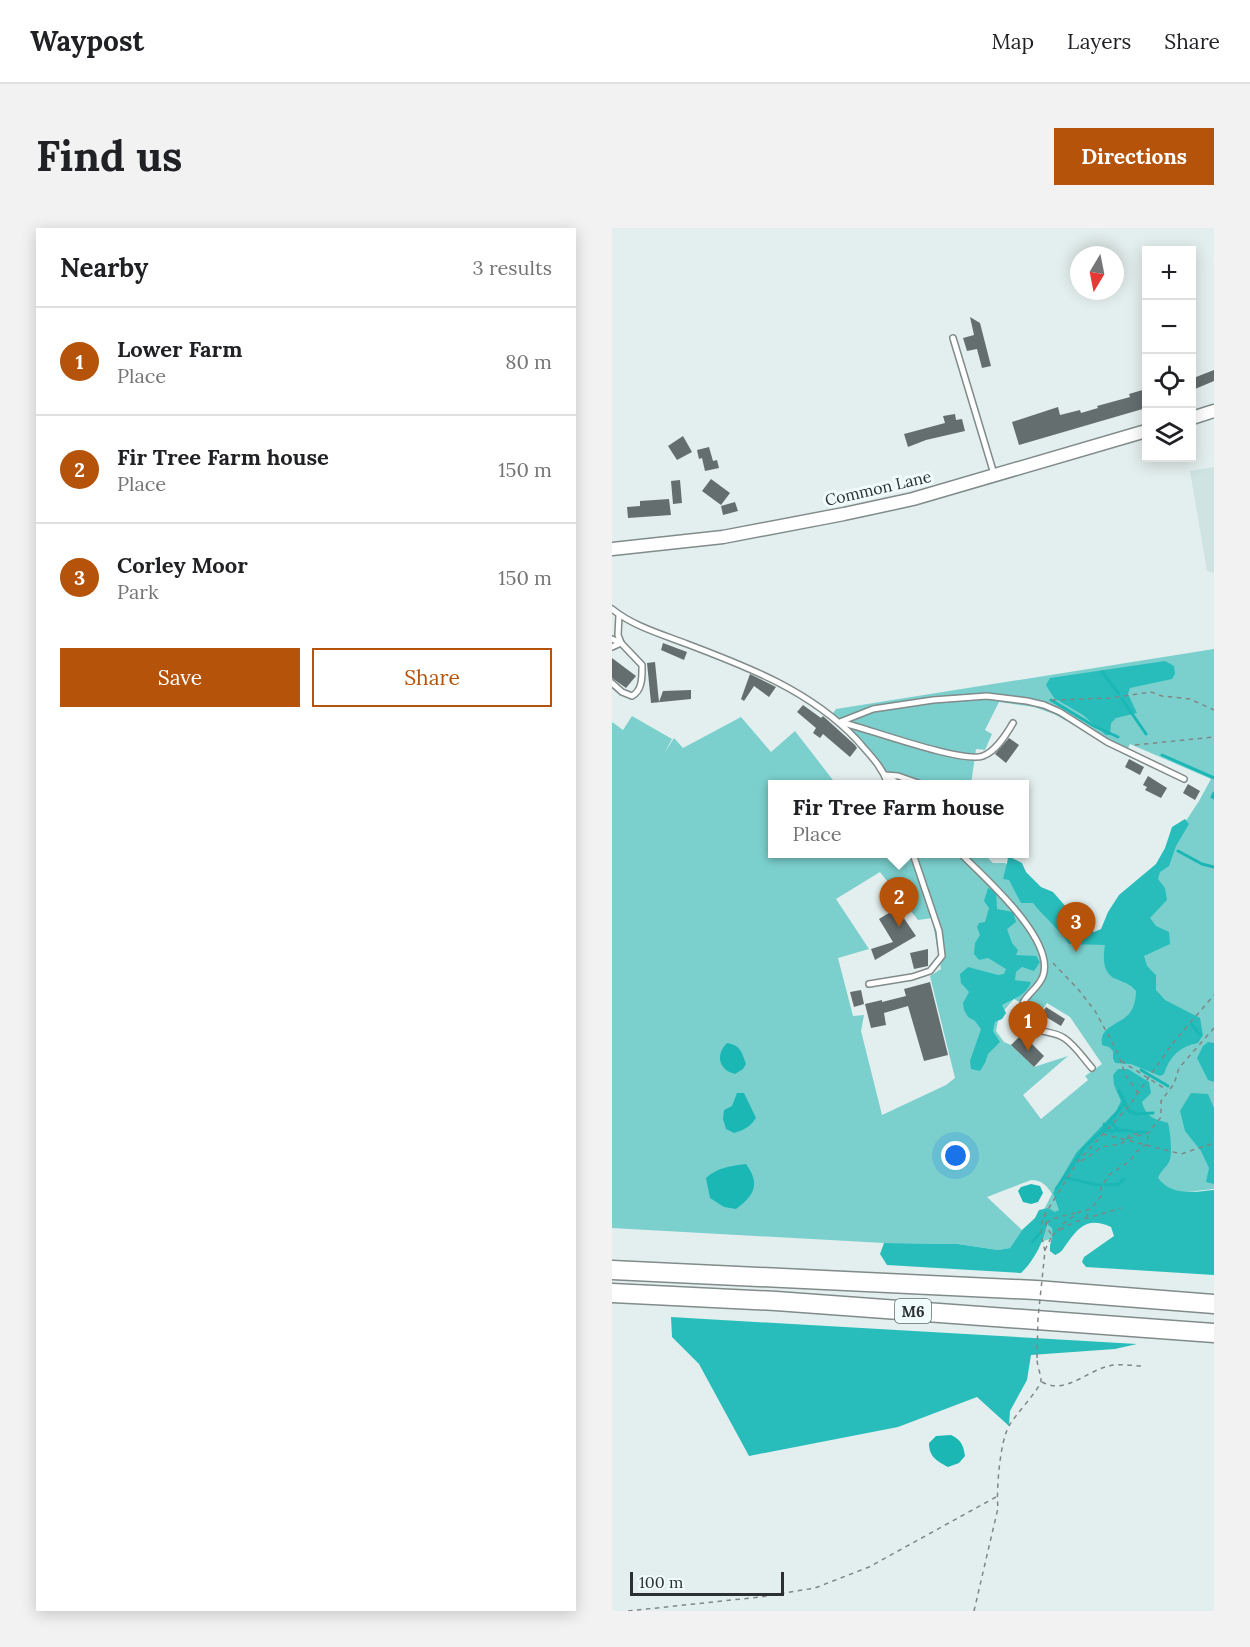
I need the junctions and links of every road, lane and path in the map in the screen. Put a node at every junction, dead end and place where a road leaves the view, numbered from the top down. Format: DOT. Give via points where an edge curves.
graph roads {
  1 [pos="953,338"];
  2 [pos="1214,411"];
  3 [pos="1196,416"];
  4 [pos="1142,432"];
  5 [pos="995,475"];
  6 [pos="612,549"];
  7 [pos="612,609"];
  8 [pos="619,615"];
  9 [pos="612,639"];
  10 [pos="621,643"];
  11 [pos="612,647"];
  12 [pos="612,683"];
  13 [pos="1051,700"];
  14 [pos="1214,709"];
  15 [pos="840,722"];
  16 [pos="1013,723"];
  17 [pos="1214,737"];
  18 [pos="1128,750"];
  19 [pos="885,775"];
  20 [pos="1184,779"];
  21 [pos="887,780"];
  22 [pos="893,780"];
  23 [pos="911,780"];
  24 [pos="914,858"];
  25 [pos="965,858"];
  26 [pos="1041,949"];
  27 [pos="869,984"];
  28 [pos="1214,995"];
  29 [pos="1214,1028"];
  30 [pos="1121,1060"];
  31 [pos="1092,1068"];
  32 [pos="1149,1079"];
  33 [pos="1133,1088"];
  34 [pos="1168,1090"];
  35 [pos="1138,1094"];
  36 [pos="1134,1099"];
  37 [pos="1148,1133"];
  38 [pos="1103,1134"];
  39 [pos="1126,1140"];
  40 [pos="1214,1143"];
  41 [pos="1145,1145"];
  42 [pos="1078,1161"];
  43 [pos="1121,1208"];
  44 [pos="1047,1209"];
  45 [pos="1091,1209"];
  46 [pos="1078,1212"];
  47 [pos="1086,1218"];
  48 [pos="1046,1225"];
  49 [pos="1057,1231"];
  50 [pos="1052,1236"];
  51 [pos="1045,1251"];
  52 [pos="612,1270"];
  53 [pos="612,1293"];
  54 [pos="1214,1304"];
  55 [pos="1214,1333"];
  56 [pos="1143,1366"];
  57 [pos="1041,1382"];
  58 [pos="996,1497"];
  59 [pos="628,1611"];
  60 [pos="974,1611"];
  1 -- 5 [label="lane"];
  2 -- 3 [label="street"];
  4 -- 5 [label="street, Common Lane"];
  5 -- 6 [label="street, Common Lane" via="844,514 723,537"];
  7 -- 8 [label="lane"];
  8 -- 10 [label="lane"];
  8 -- 15 [label="lane" via="752,668"];
  9 -- 10 [label="lane"];
  10 -- 11 [label="lane"];
  10 -- 12 [label="lane" via="642,665 642,682 632,696"];
  13 -- 14 [label="path" via="1151,692 1190,699"];
  15 -- 16 [label="lane" via="976,758 990,752"];
  15 -- 19 [label="lane"];
  15 -- 20 [label="lane" via="873,709 933,700 987,696 1013,699 1060,712 1107,742"];
  17 -- 18 [label="path" via="1137,744"];
  19 -- 21 [label="lane"];
  19 -- 22 [label="lane"];
  19 -- 23 [label="lane"];
  24 -- 27 [label="lane" via="939,931 942,956 930,971"];
  25 -- 26 [label="lane" via="1022,917"];
  26 -- 30 [label="path" via="1095,1011"];
  26 -- 31 [label="lane" via="1044,974 1023,1001 1021,1012 1035,1030 1062,1036 1072,1043"];
  28 -- 32 [label="path" via="1173,1043"];
  29 -- 34 [label="path" via="1184,1060"];
  30 -- 32 [label="path"];
  30 -- 33 [label="path"];
  32 -- 34 [label="path"];
  32 -- 35 [label="path"];
  33 -- 35 [label="path"];
  33 -- 36 [label="path"];
  34 -- 37 [label="path" via="1161,1101 1161,1117"];
  35 -- 36 [label="path"];
  36 -- 38 [label="path"];
  37 -- 39 [label="path"];
  37 -- 41 [label="path"];
  38 -- 39 [label="path"];
  38 -- 42 [label="path"];
  39 -- 41 [label="path"];
  39 -- 42 [label="path" via="1101,1147"];
  40 -- 41 [label="path" via="1180,1154"];
  41 -- 45 [label="path" via="1110,1174"];
  42 -- 44 [label="path"];
  43 -- 47 [label="path"];
  44 -- 48 [label="path"];
  44 -- 51 [label="path" via="1041,1225"];
  45 -- 46 [label="path"];
  45 -- 47 [label="path"];
  46 -- 48 [label="path" via="1052,1219"];
  46 -- 49 [label="path"];
  47 -- 49 [label="path"];
  48 -- 50 [label="path"];
  49 -- 50 [label="path"];
  50 -- 51 [label="path"];
  51 -- 57 [label="path, bridge" via="1038,1318"];
  52 -- 54 [label="highway, M6" via="1036,1290"];
  53 -- 55 [label="highway, M6"];
  56 -- 57 [label="path" via="1110,1366 1057,1386"];
  57 -- 58 [label="path" via="1005,1433"];
  58 -- 59 [label="path" via="869,1567 815,1588"];
  58 -- 60 [label="path" via="998,1508"];
}
